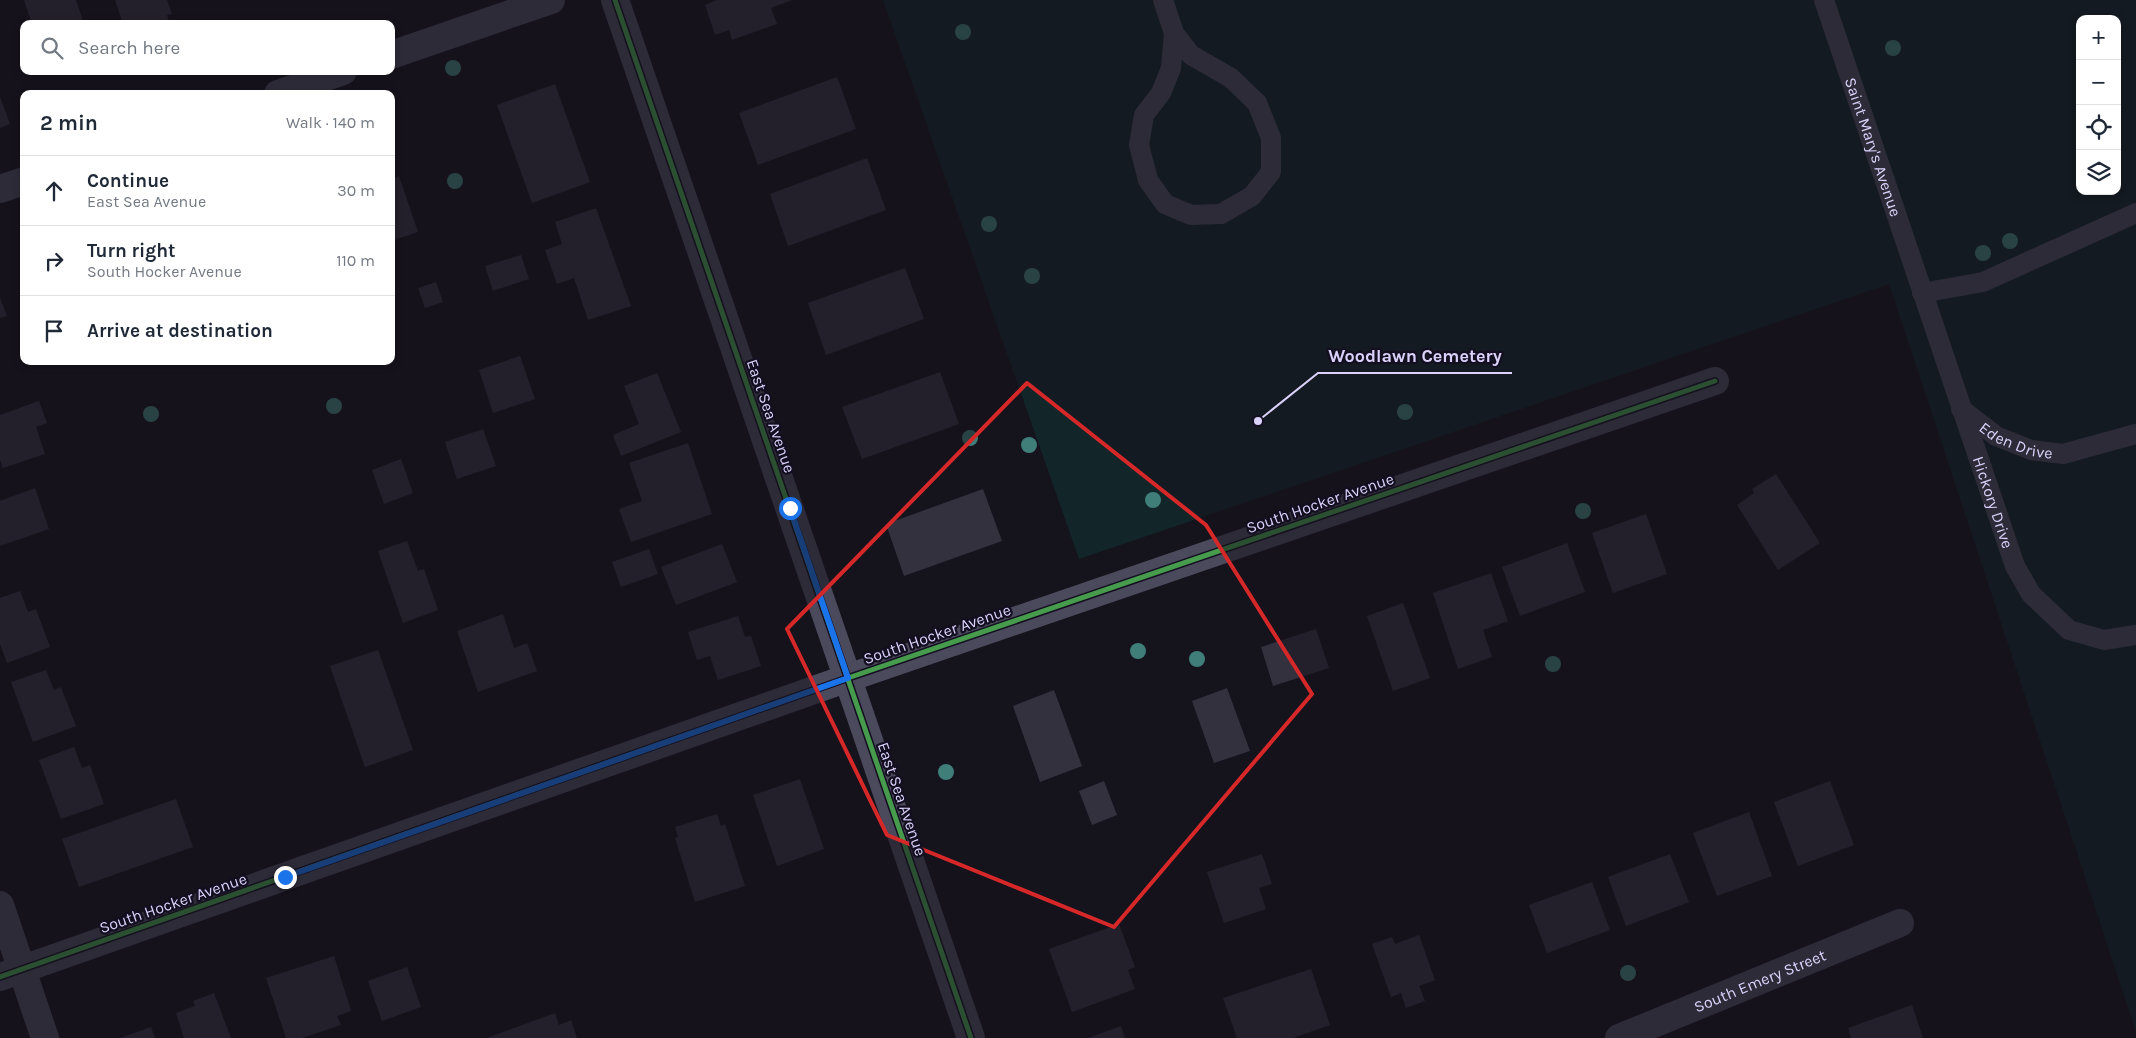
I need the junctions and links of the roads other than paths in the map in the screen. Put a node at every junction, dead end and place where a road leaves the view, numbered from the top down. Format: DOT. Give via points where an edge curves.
graph roads {
  1 [pos="551,0"];
  2 [pos="615,0"];
  3 [pos="1163,0"];
  4 [pos="1824,0"];
  5 [pos="1174,33"];
  6 [pos="395,54"];
  7 [pos="333,75"];
  8 [pos="289,90"];
  9 [pos="20,182"];
  10 [pos="0,189"];
  11 [pos="2136,213"];
  12 [pos="1922,293"];
  13 [pos="1715,381"];
  14 [pos="1961,409"];
  15 [pos="2136,434"];
  16 [pos="2136,635"];
  17 [pos="848,678"];
  18 [pos="0,905"];
  19 [pos="1900,923"];
  20 [pos="11,973"];
  21 [pos="45,1038"];
  22 [pos="971,1038"];
  23 [pos="1619,1038"];
  1 -- 6 [label="street"];
  2 -- 17 [label="street, East Sea Avenue"];
  3 -- 5 [label="lane"];
  4 -- 12 [label="lane, Saint Mary's Avenue"];
  5 -- 5 [label="lane" via="1191,55 1231,78 1257,103 1271,138 1271,172 1252,196 1222,214 1191,215 1165,204 1148,180 1139,146 1144,115 1161,93 1171,68"];
  7 -- 8 [label="street"];
  9 -- 10 [label="street"];
  11 -- 12 [label="lane" via="1983,282"];
  12 -- 14 [label="lane, Hickory Drive"];
  13 -- 17 [label="street, South Hocker Avenue"];
  14 -- 15 [label="lane, Eden Drive" via="1996,436 2031,450 2063,454"];
  14 -- 16 [label="lane, Hickory Drive" via="2014,566 2031,594 2069,630 2104,640"];
  17 -- 20 [label="street, South Hocker Avenue"];
  17 -- 22 [label="street, East Sea Avenue"];
  18 -- 20 [label="street"];
  19 -- 23 [label="street, South Emery Street"];
  20 -- 21 [label="street"];
}
